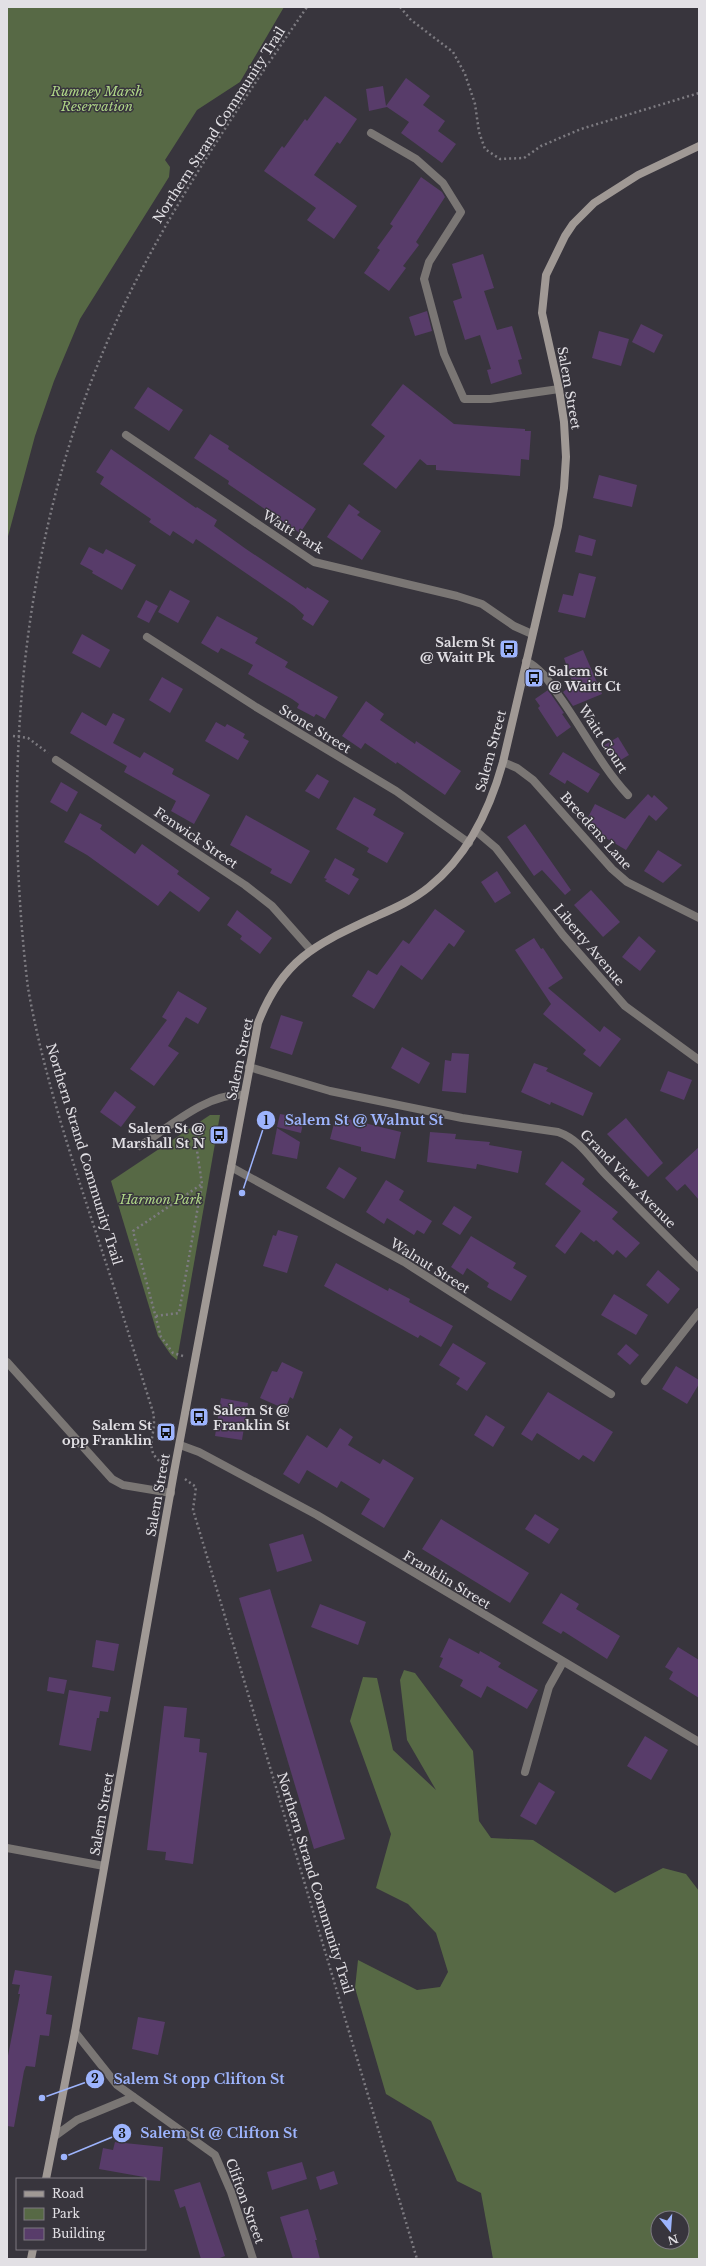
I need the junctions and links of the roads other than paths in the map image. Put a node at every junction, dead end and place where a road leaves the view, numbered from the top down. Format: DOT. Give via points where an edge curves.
graph roads {
  1 [pos="371,134"];
  2 [pos="699,146"];
  3 [pos="559,389"];
  4 [pos="126,435"];
  5 [pos="532,634"];
  6 [pos="147,637"];
  7 [pos="526,661"];
  8 [pos="56,760"];
  9 [pos="503,762"];
  10 [pos="628,795"];
  11 [pos="476,831"];
  12 [pos="469,843"];
  13 [pos="699,918"];
  14 [pos="311,950"];
  15 [pos="699,1060"];
  16 [pos="249,1067"];
  17 [pos="244,1095"];
  18 [pos="140,1146"];
  19 [pos="231,1167"];
  20 [pos="699,1268"];
  21 [pos="699,1312"];
  22 [pos="7,1362"];
  23 [pos="645,1381"];
  24 [pos="610,1394"];
  25 [pos="180,1445"];
  26 [pos="171,1493"];
  27 [pos="563,1662"];
  28 [pos="699,1742"];
  29 [pos="525,1772"];
  30 [pos="7,1848"];
  31 [pos="104,1866"];
  32 [pos="75,2032"];
  33 [pos="133,2097"];
  34 [pos="55,2136"];
  35 [pos="46,2178"];
  36 [pos="253,2259"];
  1 -- 3 [label="street" via="416,159 443,183 462,212 429,262 424,279 444,354 464,399 490,400"];
  2 -- 3 [label="main road, Salem Street" via="638,175 608,193 578,219 556,250 546,275 542,314"];
  3 -- 5 [label="main road, Salem Street" via="565,440 564,488 558,526"];
  4 -- 5 [label="street, Waitt Park" via="314,562 482,604 514,626"];
  5 -- 7 [label="main road, Salem Street"];
  6 -- 12 [label="street, Stone Street" via="256,708 396,791"];
  7 -- 9 [label="main road, Salem Street"];
  7 -- 10 [label="street, Waitt Court" via="543,674 614,780"];
  8 -- 14 [label="street, Fenwick Street" via="272,906"];
  9 -- 11 [label="main road, Salem Street" via="494,791"];
  9 -- 13 [label="street, Breedens Lane" via="517,768 533,780 612,869 627,882"];
  11 -- 12 [label="main road, Salem Street"];
  11 -- 15 [label="street, Liberty Avenue" via="496,848 563,935 625,1006"];
  12 -- 14 [label="main road, Salem Street" via="440,878 417,896 333,936"];
  14 -- 16 [label="main road, Salem Street" via="286,971 268,1000 254,1035"];
  16 -- 17 [label="main road, Salem Street"];
  16 -- 20 [label="street, Grand View Avenue" via="330,1091 462,1118 558,1132 569,1136"];
  17 -- 18 [label="street" via="215,1099"];
  17 -- 19 [label="main road, Salem Street"];
  19 -- 24 [label="street, Walnut Street" via="404,1262"];
  19 -- 25 [label="main road, Salem Street"];
  21 -- 23 [label="street"];
  22 -- 26 [label="street" via="112,1479 123,1484"];
  25 -- 26 [label="main road, Salem Street"];
  25 -- 27 [label="street, Franklin Street" via="199,1452 317,1516"];
  26 -- 31 [label="main road, Salem Street"];
  27 -- 28 [label="street, Franklin Street"];
  27 -- 29 [label="street" via="549,1687"];
  30 -- 31 [label="street"];
  31 -- 32 [label="main road, Salem Street"];
  32 -- 33 [label="street, Clifton Street" via="117,2086"];
  32 -- 34 [label="main road, Salem Street"];
  33 -- 34 [label="street" via="77,2120"];
  33 -- 36 [label="street, Clifton Street" via="215,2156 231,2192"];
  34 -- 35 [label="main road, Salem Street"];
}
